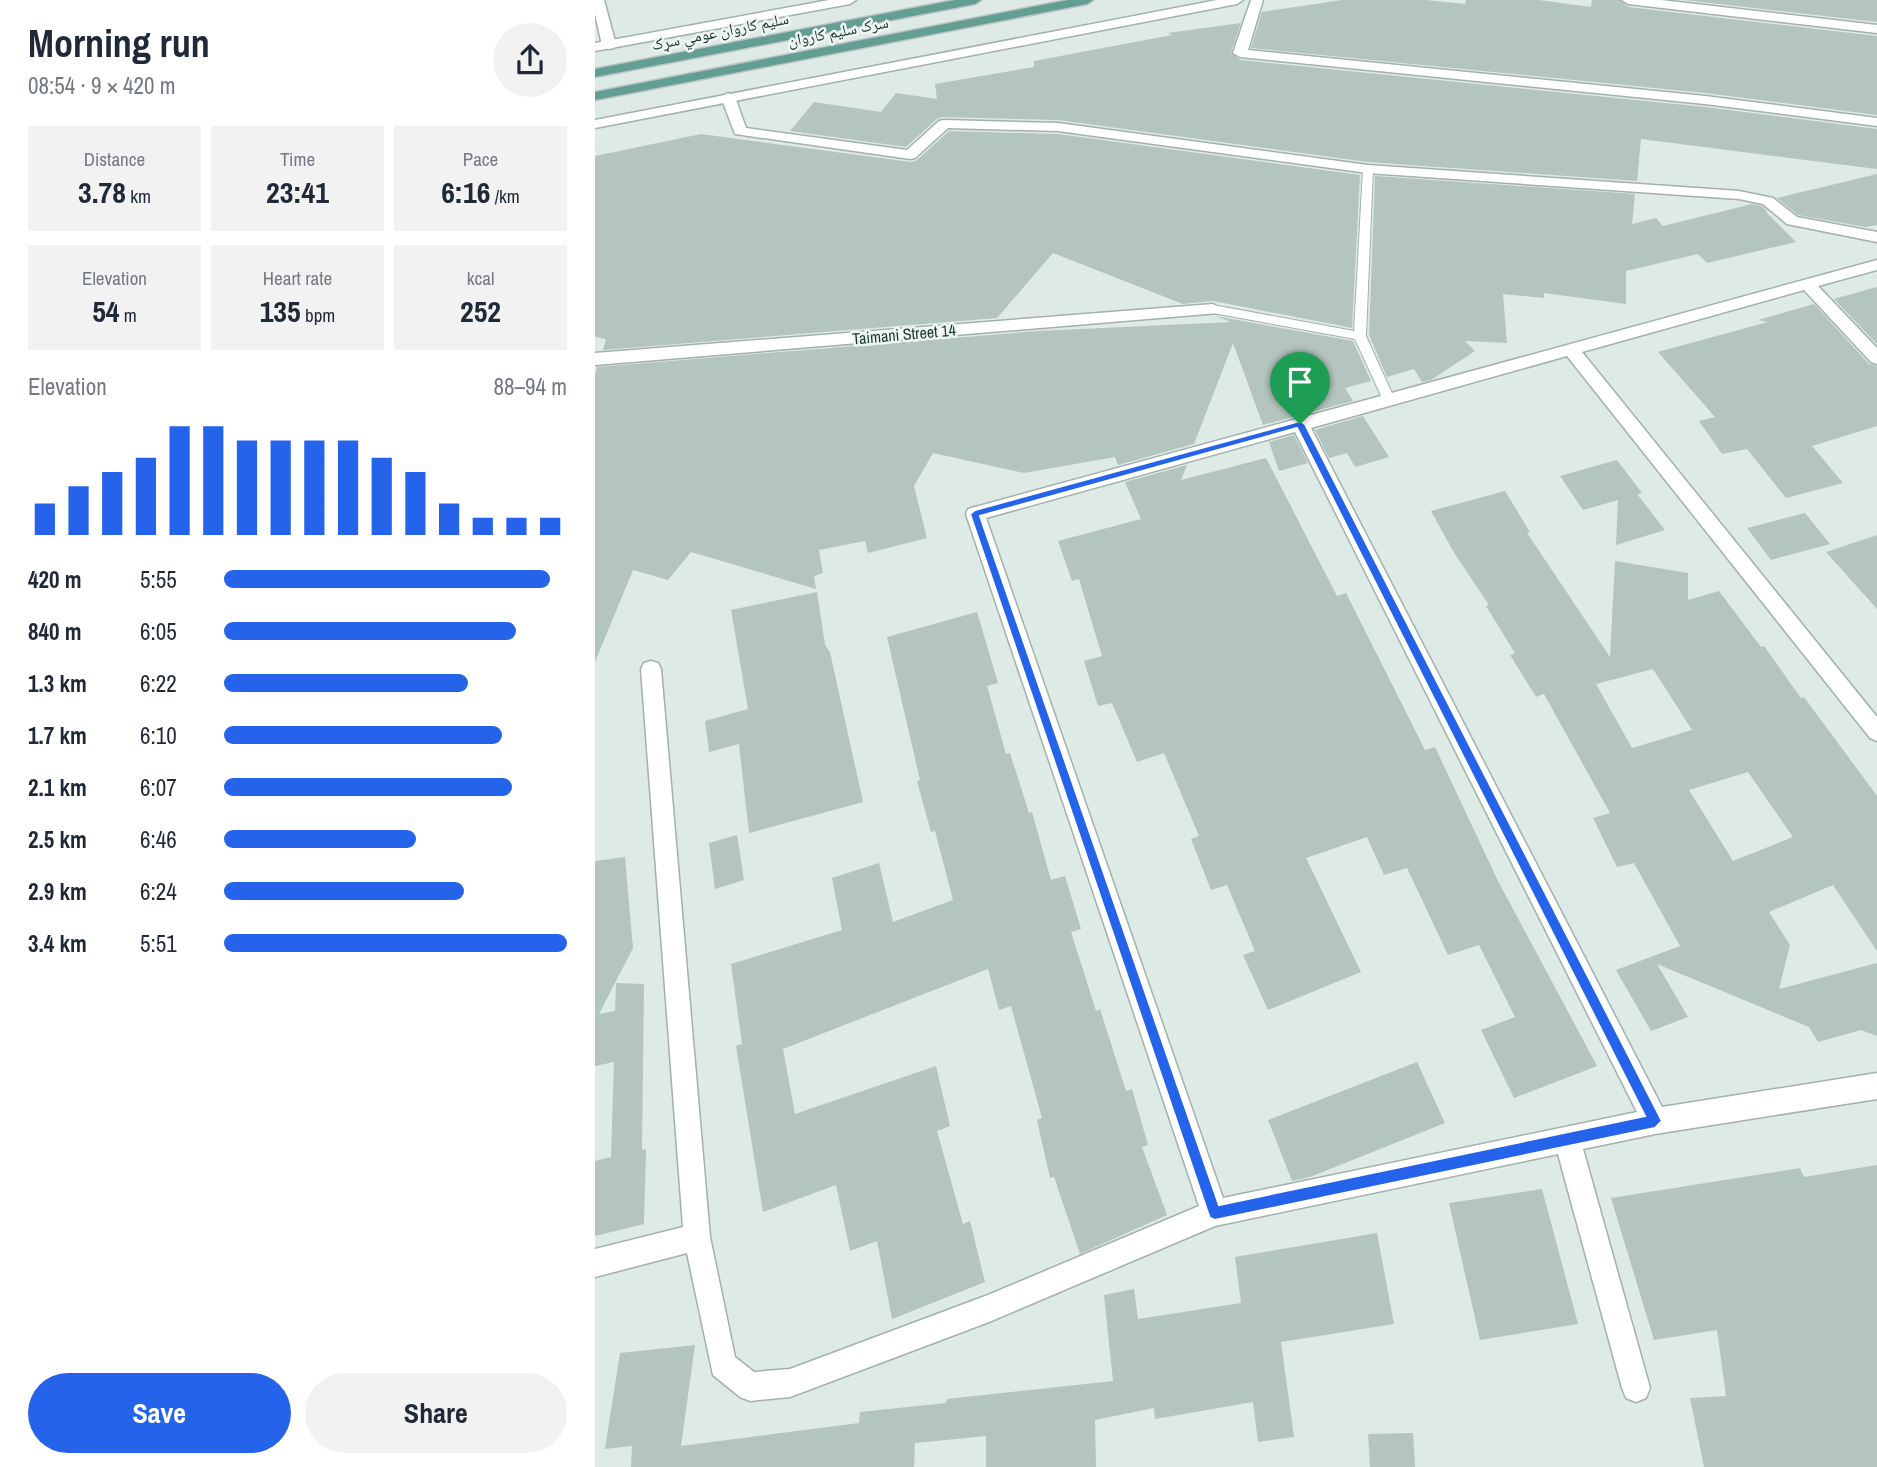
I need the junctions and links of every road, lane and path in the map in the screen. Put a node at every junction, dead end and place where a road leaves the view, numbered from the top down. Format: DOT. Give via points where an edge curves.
graph roads {
  1 [pos="598,0"];
  2 [pos="850,0"];
  3 [pos="975,0"];
  4 [pos="1087,0"];
  5 [pos="1237,0"];
  6 [pos="1257,0"];
  7 [pos="1628,0"];
  8 [pos="836,1"];
  9 [pos="1877,29"];
  10 [pos="602,46"];
  11 [pos="595,74"];
  12 [pos="595,96"];
  13 [pos="728,97"];
  14 [pos="1877,122"];
  15 [pos="595,124"];
  16 [pos="1368,169"];
  17 [pos="1877,237"];
  18 [pos="1877,265"];
  19 [pos="1807,284"];
  20 [pos="1213,309"];
  21 [pos="1360,336"];
  22 [pos="1570,349"];
  23 [pos="1877,358"];
  24 [pos="595,359"];
  25 [pos="1389,400"];
  26 [pos="1300,424"];
  27 [pos="651,669"];
  28 [pos="1877,732"];
  29 [pos="1877,1086"];
  30 [pos="1655,1121"];
  31 [pos="1567,1139"];
  32 [pos="1215,1213"];
  33 [pos="697,1237"];
  34 [pos="595,1263"];
  35 [pos="1636,1388"];
  1 -- 10 [label="street"];
  2 -- 8 [label="street"];
  3 -- 11 [label="main road, سلیم کاروان عومي سړک"];
  4 -- 12 [label="main road, سرک سلیم کاروان"];
  5 -- 13 [label="street"];
  6 -- 14 [label="street" via="1240,53"];
  7 -- 9 [label="street"];
  8 -- 10 [label="street"];
  13 -- 15 [label="street"];
  13 -- 16 [label="street" via="740,131 910,155 944,124 1058,127"];
  16 -- 17 [label="street" via="1739,195 1768,201 1791,221"];
  16 -- 21 [label="lane"];
  18 -- 19 [label="street"];
  19 -- 22 [label="street"];
  19 -- 23 [label="street"];
  20 -- 21 [label="lane"];
  20 -- 24 [label="street, Taimani Street 14"];
  21 -- 25 [label="lane"];
  22 -- 25 [label="street"];
  22 -- 28 [label="street"];
  25 -- 26 [label="street"];
  26 -- 30 [label="street"];
  26 -- 32 [label="street" via="975,514"];
  27 -- 33 [label="street"];
  29 -- 30 [label="street"];
  30 -- 31 [label="street"];
  31 -- 32 [label="street"];
  31 -- 35 [label="street"];
  32 -- 33 [label="street" via="989,1308 790,1383 750,1387 723,1365"];
  33 -- 34 [label="street"];
}
